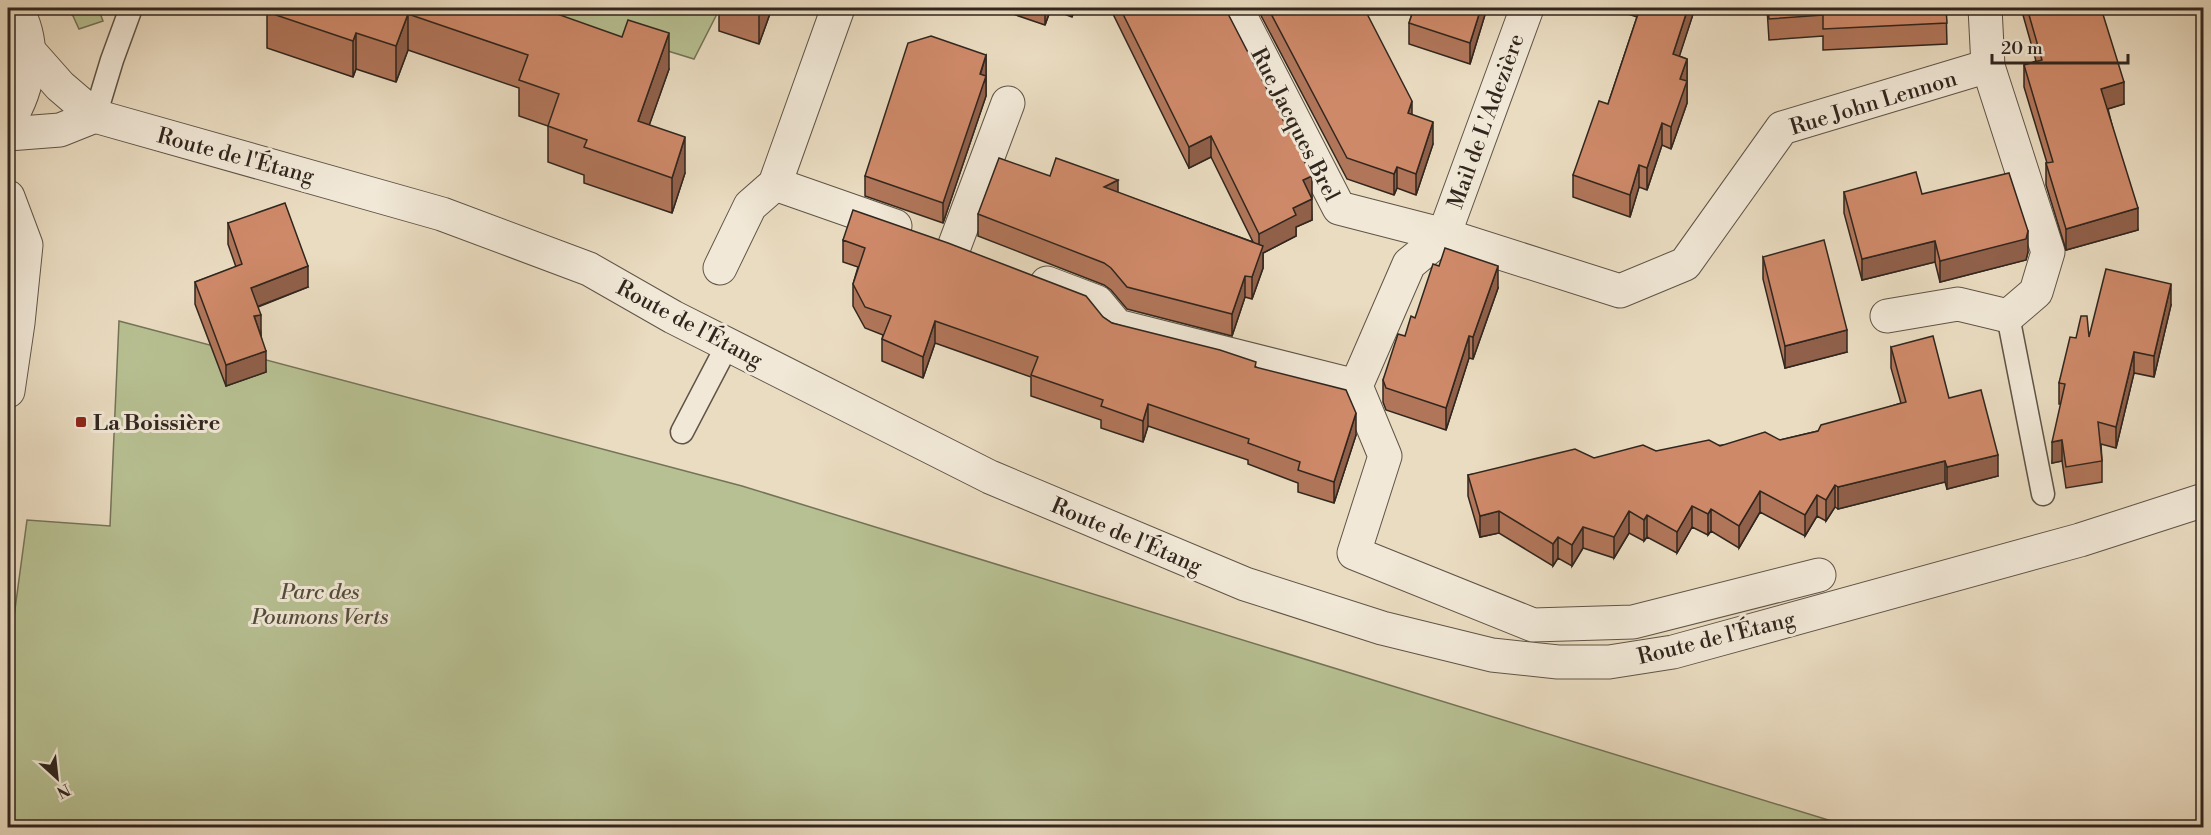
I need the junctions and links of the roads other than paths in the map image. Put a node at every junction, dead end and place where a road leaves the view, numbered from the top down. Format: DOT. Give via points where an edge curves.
graph roads {
  1 [pos="16,8"];
  2 [pos="131,8"];
  3 [pos="838,8"];
  4 [pos="1236,8"];
  5 [pos="1527,8"];
  6 [pos="1985,8"];
  7 [pos="29,51"];
  8 [pos="1988,66"];
  9 [pos="1008,103"];
  10 [pos="95,116"];
  11 [pos="8,122"];
  12 [pos="8,134"];
  13 [pos="775,184"];
  14 [pos="8,197"];
  15 [pos="1444,235"];
  16 [pos="720,268"];
  17 [pos="1020,273"];
  18 [pos="1887,316"];
  19 [pos="2008,316"];
  20 [pos="728,344"];
  21 [pos="1356,386"];
  22 [pos="8,391"];
  23 [pos="682,432"];
  24 [pos="2043,494"];
  25 [pos="2204,500"];
  26 [pos="1819,575"];
  1 -- 7 [label="street"];
  2 -- 10 [label="lane"];
  3 -- 13 [label="street"];
  4 -- 15 [label="street, Rue Jacques Brel" via="1339,208"];
  5 -- 15 [label="street, Mail de L'Adezière"];
  6 -- 8 [label="street"];
  7 -- 10 [label="street, Route de l'Étang" via="60,86"];
  7 -- 11 [label="street" via="21,97"];
  8 -- 15 [label="street, Rue John Lennon" via="1782,128 1685,264 1620,291"];
  8 -- 19 [label="street" via="2048,252 2036,292"];
  9 -- 13 [label="street" via="946,244"];
  10 -- 12 [label="street" via="60,130"];
  10 -- 20 [label="street, Route de l'Étang" via="442,213 589,269"];
  13 -- 16 [label="street" via="750,206"];
  14 -- 22 [label="street" via="26,245"];
  15 -- 21 [label="street" via="1409,264"];
  17 -- 21 [label="street" via="1097,302 1117,326"];
  18 -- 19 [label="street" via="1958,304"];
  19 -- 24 [label="lane"];
  20 -- 23 [label="lane"];
  20 -- 25 [label="street, Route de l'Étang" via="990,477 1245,584 1382,628 1492,655 1558,662 1609,662 1673,652 2080,540"];
  21 -- 26 [label="street" via="1385,456 1354,553 1365,558 1533,626 1633,622"];
}
